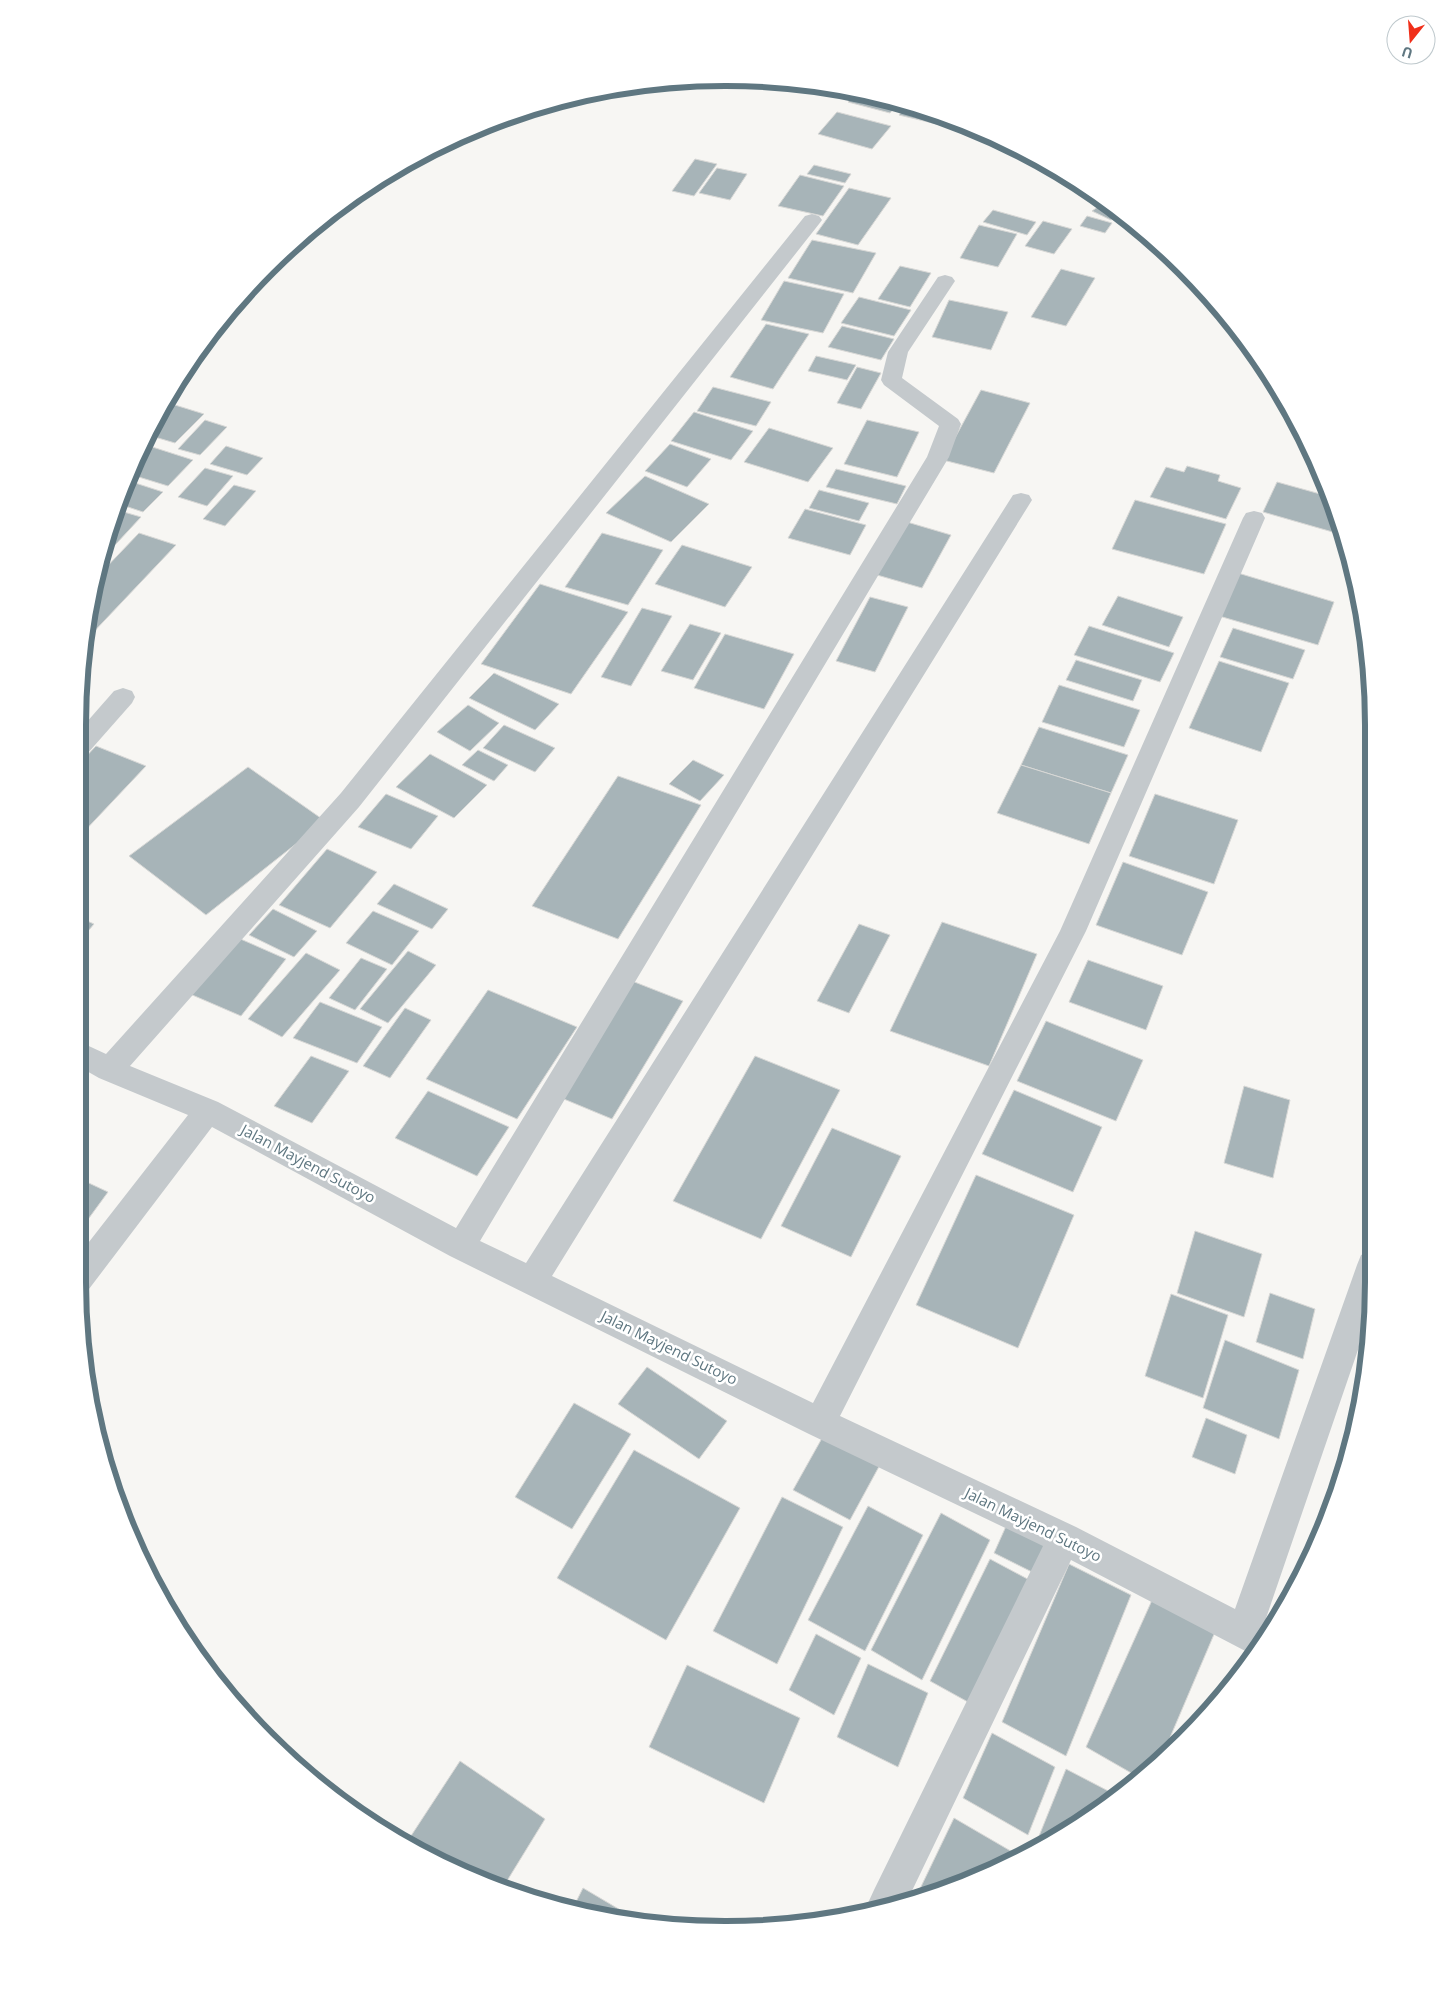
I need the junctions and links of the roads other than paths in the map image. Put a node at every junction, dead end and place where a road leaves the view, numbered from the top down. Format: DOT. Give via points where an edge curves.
graph roads {
  1 [pos="812,220"];
  2 [pos="945,281"];
  3 [pos="1021,500"];
  4 [pos="1254,518"];
  5 [pos="123,697"];
  6 [pos="86,739"];
  7 [pos="86,1057"];
  8 [pos="109,1070"];
  9 [pos="208,1111"];
  10 [pos="462,1246"];
  11 [pos="86,1269"];
  12 [pos="532,1281"];
  13 [pos="1365,1288"];
  14 [pos="820,1423"];
  15 [pos="1064,1539"];
  16 [pos="1253,1637"];
  17 [pos="888,1900"];
  1 -- 8 [label="street" via="350,800"];
  2 -- 10 [label="street" via="898,352 891,380 950,424 938,457"];
  3 -- 12 [label="street"];
  4 -- 14 [label="street" via="1073,931"];
  5 -- 6 [label="street"];
  7 -- 8 [label="street, Jalan Mayjend Sutoyo"];
  8 -- 9 [label="street, Jalan Mayjend Sutoyo"];
  9 -- 10 [label="street, Jalan Mayjend Sutoyo"];
  9 -- 11 [label="street"];
  10 -- 12 [label="street, Jalan Mayjend Sutoyo"];
  12 -- 14 [label="street, Jalan Mayjend Sutoyo"];
  13 -- 16 [label="street"];
  14 -- 15 [label="street, Jalan Mayjend Sutoyo"];
  15 -- 16 [label="street, Jalan Mayjend Sutoyo"];
  15 -- 17 [label="street"];
}
